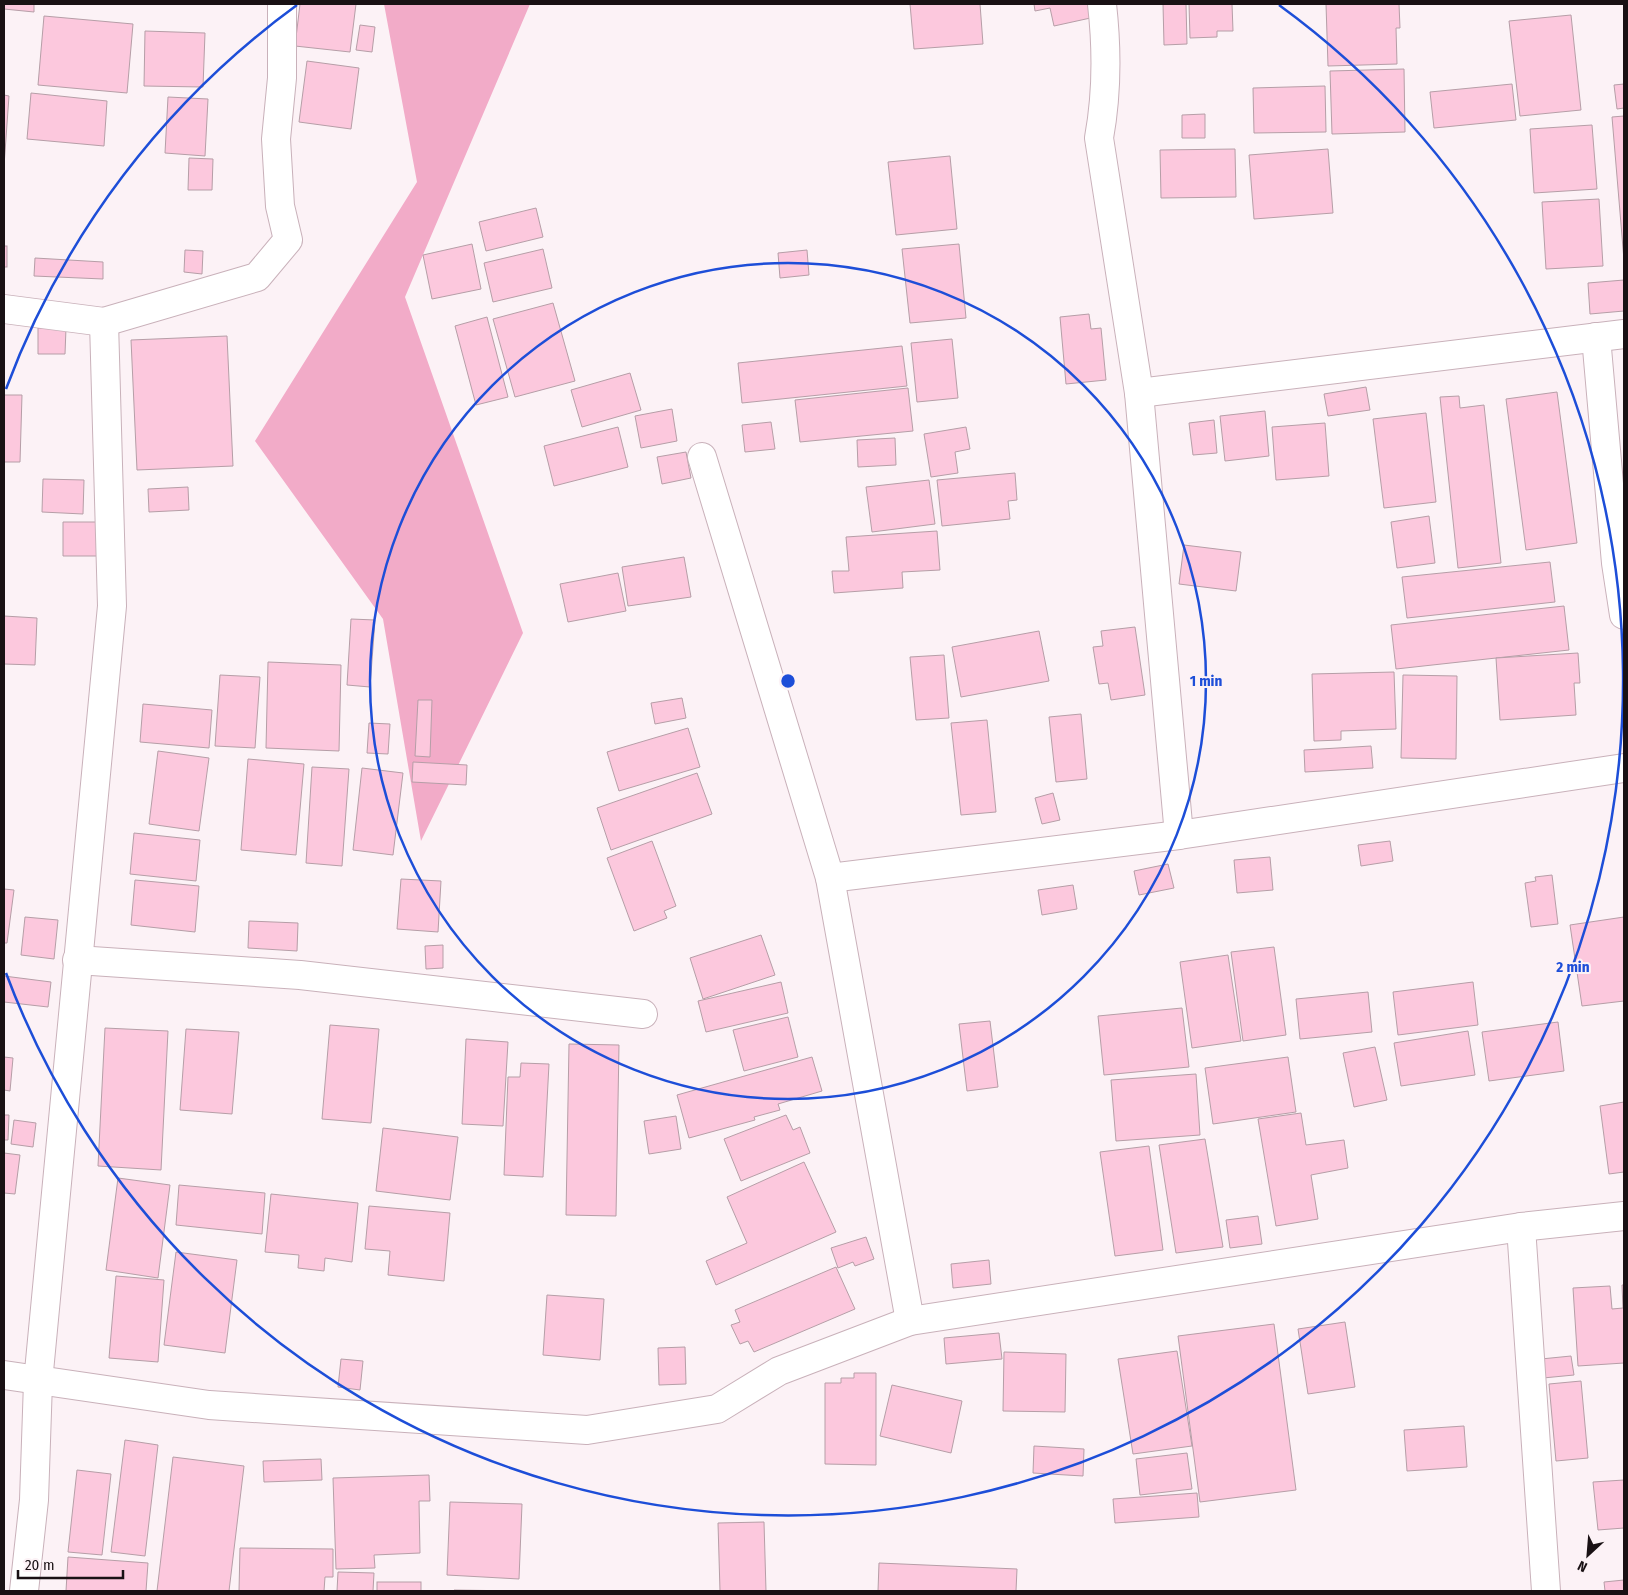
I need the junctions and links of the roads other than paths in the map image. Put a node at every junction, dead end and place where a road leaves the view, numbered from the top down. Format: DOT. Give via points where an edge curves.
graph roads {
  1 [pos="282,4"];
  2 [pos="1102,4"];
  3 [pos="4,309"];
  4 [pos="104,322"];
  5 [pos="1624,334"];
  6 [pos="1596,337"];
  7 [pos="1139,393"];
  8 [pos="702,457"];
  9 [pos="1624,615"];
  10 [pos="1624,768"];
  11 [pos="1179,835"];
  12 [pos="830,878"];
  13 [pos="77,960"];
  14 [pos="643,1014"];
  15 [pos="1624,1216"];
  16 [pos="1521,1227"];
  17 [pos="910,1321"];
  18 [pos="4,1375"];
  19 [pos="38,1382"];
  20 [pos="24,1591"];
  21 [pos="1546,1591"];
  1 -- 4 [label="street" via="282,78 276,139 280,206 288,240 257,277"];
  2 -- 7 [label="street" via="1106,33 1105,107 1099,138"];
  3 -- 4 [label="street"];
  4 -- 13 [label="street" via="112,606"];
  5 -- 6 [label="street"];
  6 -- 7 [label="street"];
  6 -- 9 [label="street" via="1616,563"];
  7 -- 11 [label="street"];
  8 -- 12 [label="street"];
  10 -- 11 [label="street"];
  11 -- 12 [label="street"];
  12 -- 17 [label="street"];
  13 -- 14 [label="street" via="300,975"];
  13 -- 19 [label="street"];
  15 -- 16 [label="street"];
  16 -- 17 [label="street"];
  16 -- 21 [label="street"];
  17 -- 19 [label="street" via="779,1371 717,1409 587,1430 209,1404"];
  18 -- 19 [label="street"];
  19 -- 20 [label="street" via="34,1500"];
}
